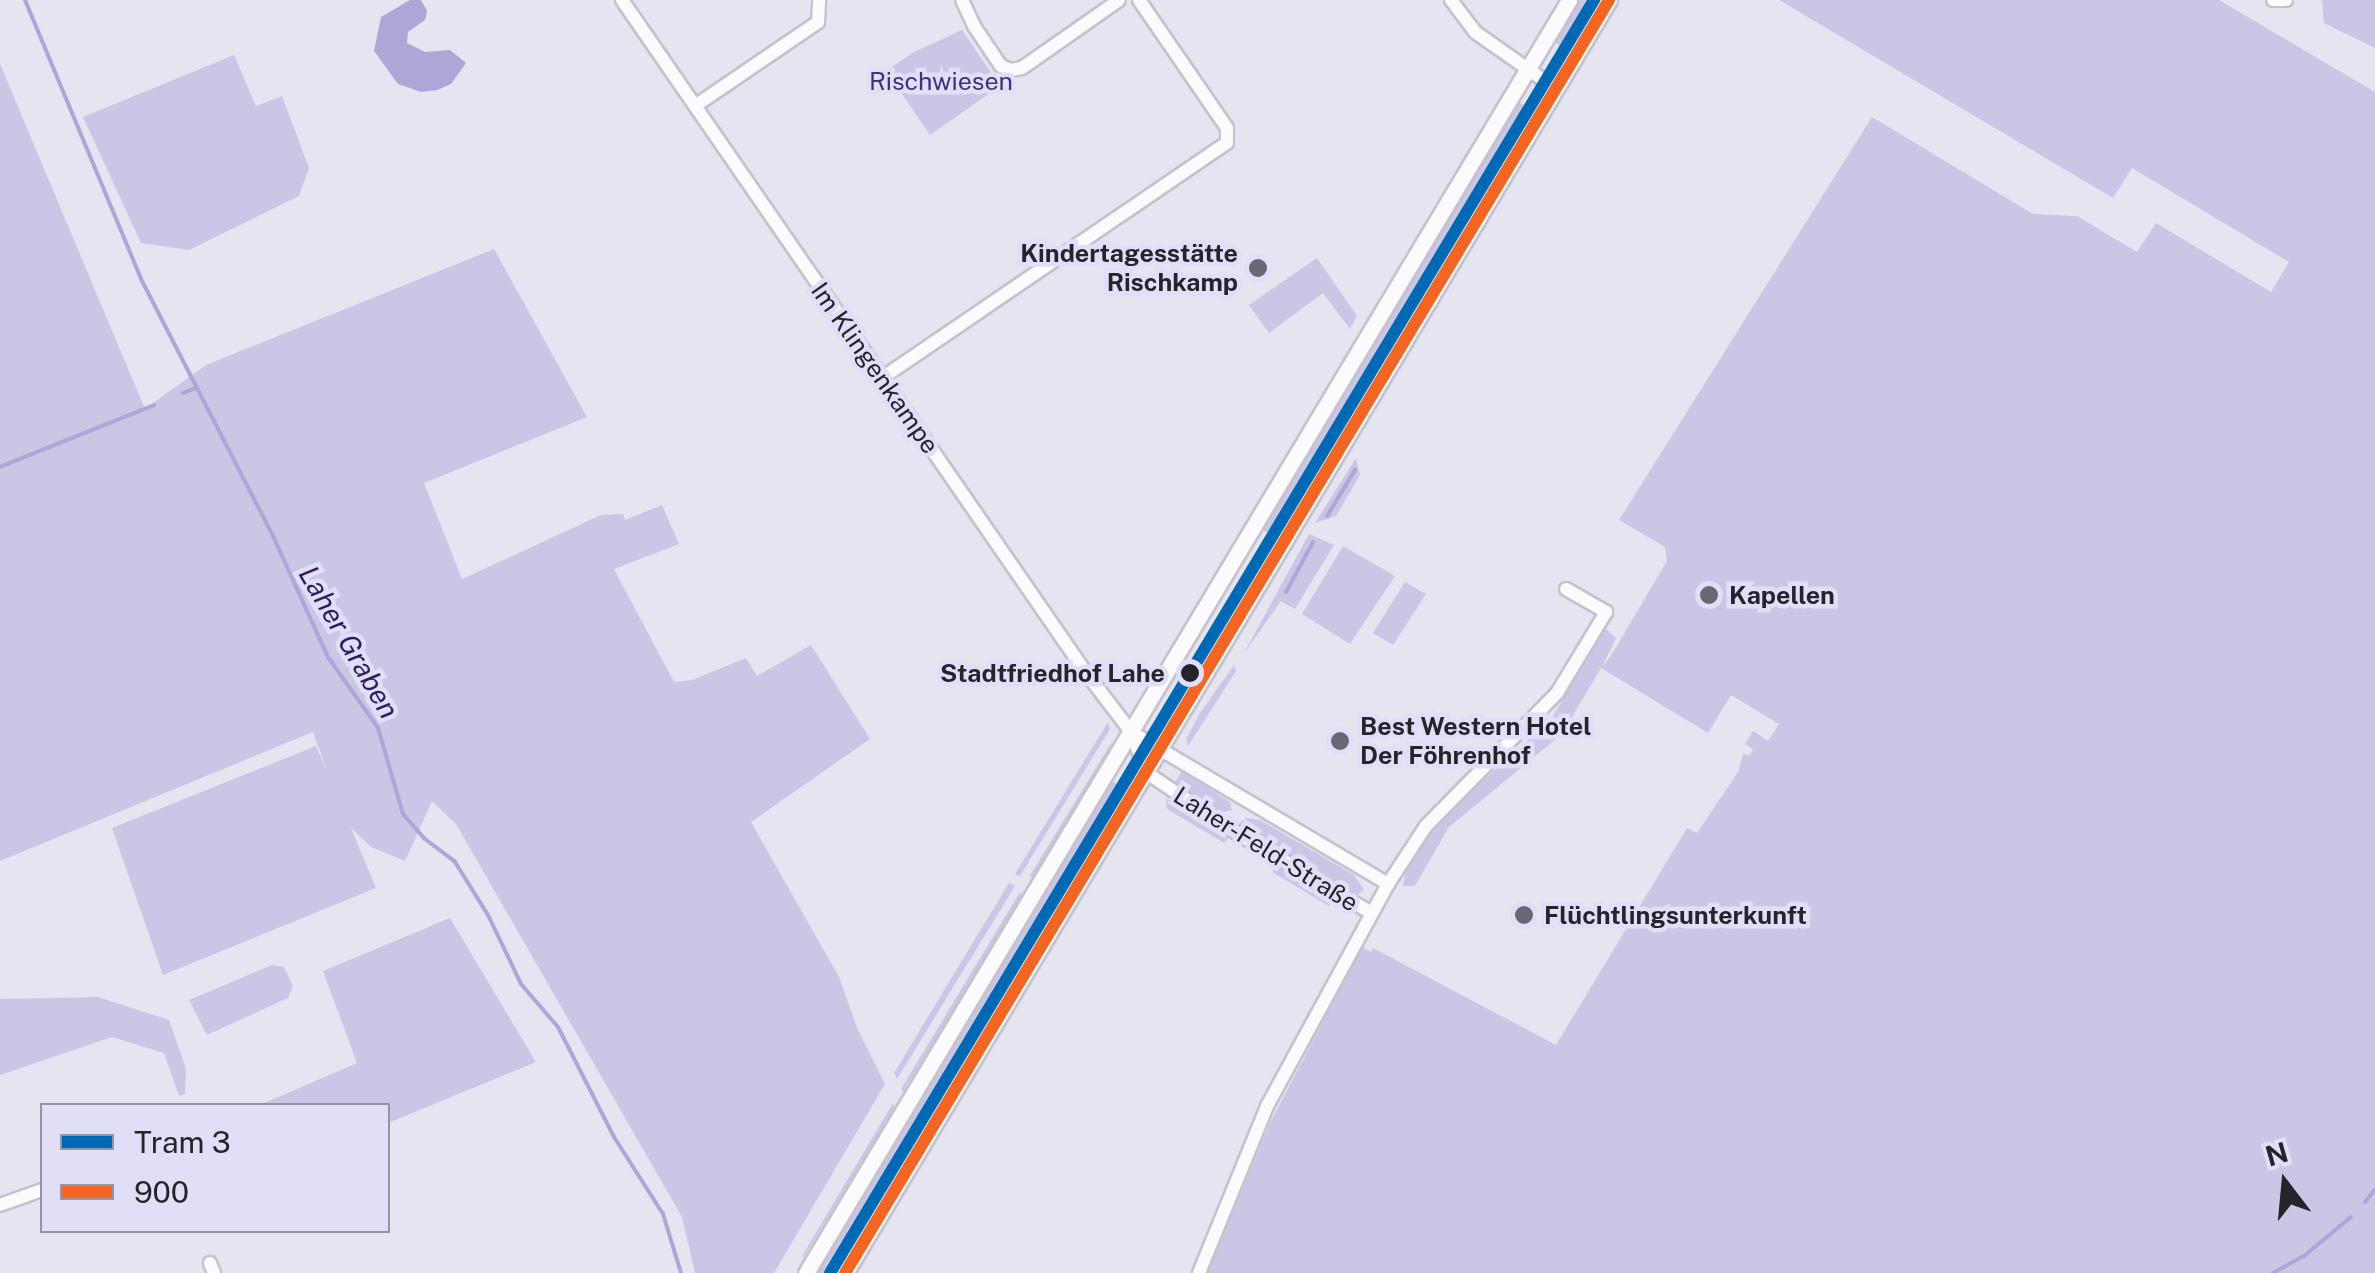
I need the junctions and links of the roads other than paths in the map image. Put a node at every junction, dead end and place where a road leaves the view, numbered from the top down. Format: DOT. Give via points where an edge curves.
graph roads {
  1 [pos="622,0"];
  2 [pos="820,0"];
  3 [pos="962,0"];
  4 [pos="1119,0"];
  5 [pos="1139,0"];
  6 [pos="1451,0"];
  7 [pos="1569,0"];
  8 [pos="1609,0"];
  9 [pos="2273,0"];
  10 [pos="2286,0"];
  11 [pos="1528,70"];
  12 [pos="1556,88"];
  13 [pos="695,106"];
  14 [pos="882,378"];
  15 [pos="1566,588"];
  16 [pos="1132,732"];
  17 [pos="1162,749"];
  18 [pos="1147,772"];
  19 [pos="1388,884"];
  20 [pos="1371,913"];
  21 [pos="40,1191"];
  22 [pos="0,1205"];
  23 [pos="806,1273"];
  24 [pos="845,1273"];
  25 [pos="1199,1273"];
  1 -- 13 [label="street, Im Klingenkampe"];
  2 -- 13 [label="street" via="818,22"];
  3 -- 4 [label="street" via="1001,66 1010,70"];
  5 -- 14 [label="street" via="1227,128 1227,143"];
  6 -- 11 [label="street" via="1476,32"];
  7 -- 11 [label="main road"];
  8 -- 12 [label="main road"];
  9 -- 10 [label="street"];
  11 -- 12 [label="street"];
  11 -- 16 [label="main road"];
  12 -- 17 [label="main road"];
  13 -- 14 [label="street, Im Klingenkampe"];
  14 -- 16 [label="street, Im Klingenkampe"];
  15 -- 19 [label="street, Laher-Feld-Straße" via="1606,612 1564,683 1426,826"];
  16 -- 17 [label="street, Laher-Feld-Straße"];
  16 -- 18 [label="street, Laher-Feld-Straße"];
  16 -- 23 [label="main road"];
  17 -- 18 [label="main road"];
  17 -- 19 [label="street, Laher-Feld-Straße"];
  18 -- 20 [label="street, Laher-Feld-Straße"];
  18 -- 24 [label="main road"];
  19 -- 20 [label="street, Laher-Feld-Straße"];
  20 -- 25 [label="street, Laher-Feld-Straße" via="1267,1106"];
  21 -- 22 [label="street"];
}
